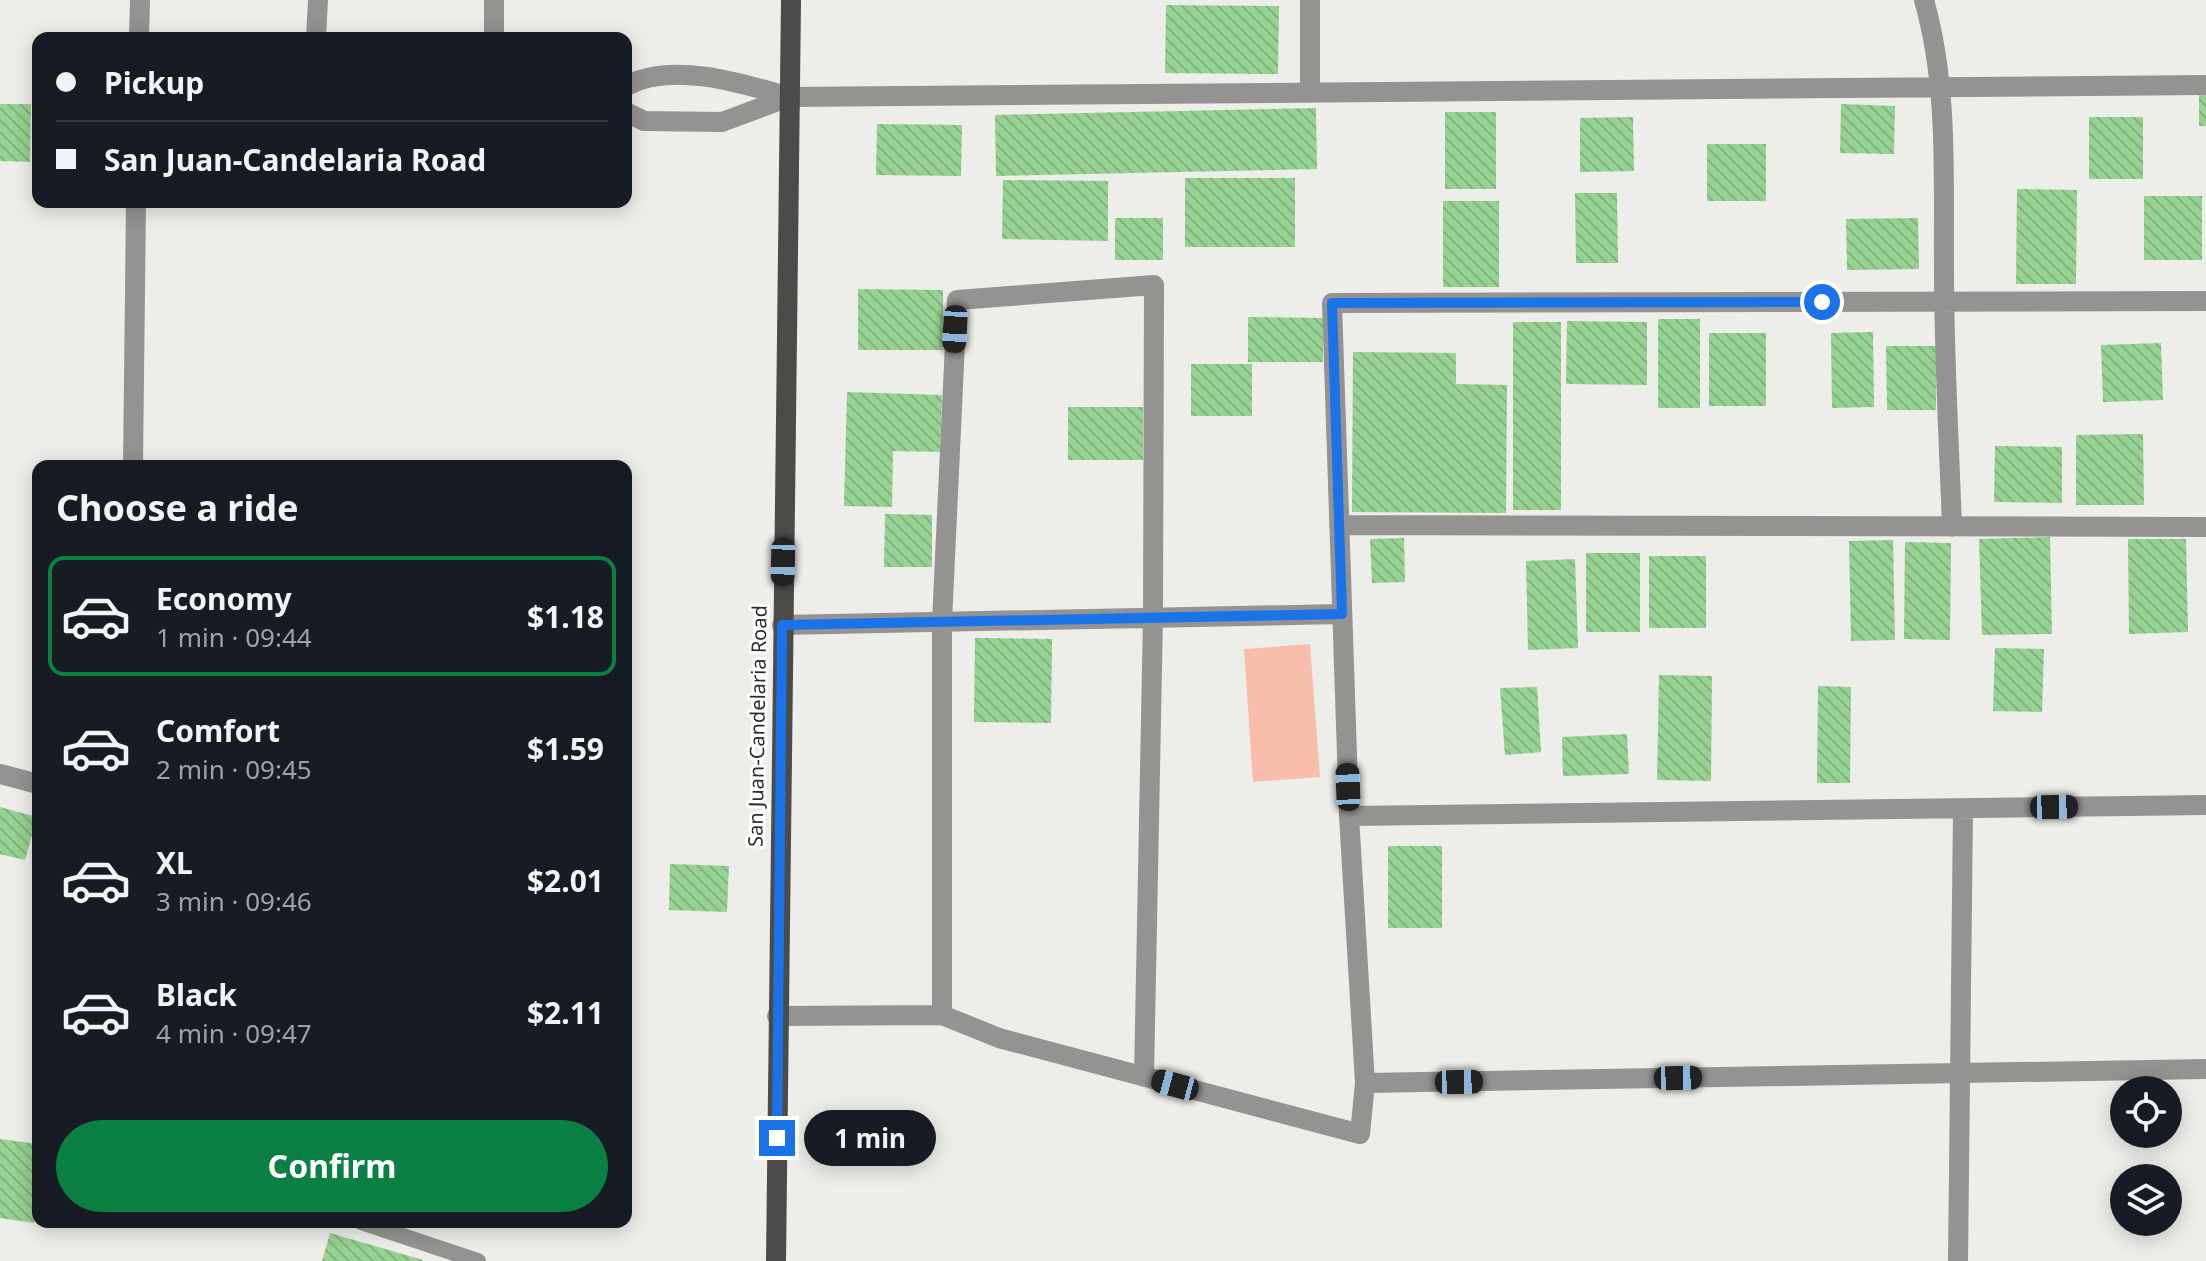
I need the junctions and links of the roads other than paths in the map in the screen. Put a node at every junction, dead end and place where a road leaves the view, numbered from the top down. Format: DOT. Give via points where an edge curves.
graph roads {
  1 [pos="140,0"];
  2 [pos="318,0"];
  3 [pos="494,0"];
  4 [pos="791,0"];
  5 [pos="1310,0"];
  6 [pos="1924,0"];
  7 [pos="139,32"];
  8 [pos="316,32"];
  9 [pos="494,32"];
  10 [pos="632,83"];
  11 [pos="2206,85"];
  12 [pos="1942,87"];
  13 [pos="1310,92"];
  14 [pos="789,97"];
  15 [pos="632,115"];
  16 [pos="136,208"];
  17 [pos="2206,301"];
  18 [pos="1944,302"];
  19 [pos="133,460"];
  20 [pos="1339,525"];
  21 [pos="1952,527"];
  22 [pos="2206,527"];
  23 [pos="1342,614"];
  24 [pos="1153,617"];
  25 [pos="942,622"];
  26 [pos="782,625"];
  27 [pos="0,774"];
  28 [pos="32,782"];
  29 [pos="2206,805"];
  30 [pos="1963,809"];
  31 [pos="1349,816"];
  32 [pos="942,1015"];
  33 [pos="777,1016"];
  34 [pos="2206,1069"];
  35 [pos="1961,1073"];
  36 [pos="1144,1077"];
  37 [pos="1365,1083"];
  38 [pos="379,1228"];
  39 [pos="478,1261"];
  40 [pos="776,1261"];
  41 [pos="1958,1261"];
  1 -- 7 [label="street"];
  2 -- 8 [label="street"];
  3 -- 9 [label="street"];
  4 -- 14 [label="main road, San Juan-Candelaria Road"];
  5 -- 13 [label="street"];
  6 -- 12 [label="street"];
  10 -- 14 [label="street" via="643,77 722,78"];
  11 -- 12 [label="street"];
  12 -- 13 [label="street"];
  12 -- 18 [label="street"];
  13 -- 14 [label="street"];
  14 -- 15 [label="street" via="722,122 644,121"];
  14 -- 26 [label="main road, San Juan-Candelaria Road"];
  16 -- 19 [label="street"];
  17 -- 18 [label="street"];
  18 -- 20 [label="street" via="1332,303"];
  18 -- 21 [label="street"];
  20 -- 21 [label="street"];
  20 -- 23 [label="street"];
  21 -- 22 [label="street"];
  23 -- 24 [label="street"];
  23 -- 31 [label="street"];
  24 -- 25 [label="street"];
  24 -- 25 [label="street" via="1154,285 957,300"];
  24 -- 36 [label="street"];
  25 -- 26 [label="street"];
  25 -- 32 [label="street"];
  26 -- 33 [label="main road, San Juan-Candelaria Road"];
  27 -- 28 [label="street"];
  29 -- 30 [label="street"];
  30 -- 31 [label="street"];
  30 -- 35 [label="street"];
  31 -- 37 [label="street"];
  32 -- 33 [label="street"];
  32 -- 36 [label="street" via="999,1038"];
  33 -- 40 [label="main road, San Juan-Candelaria Road"];
  34 -- 35 [label="street"];
  35 -- 37 [label="street"];
  35 -- 41 [label="street"];
  36 -- 37 [label="street" via="1360,1134"];
  38 -- 39 [label="lane"];
}
